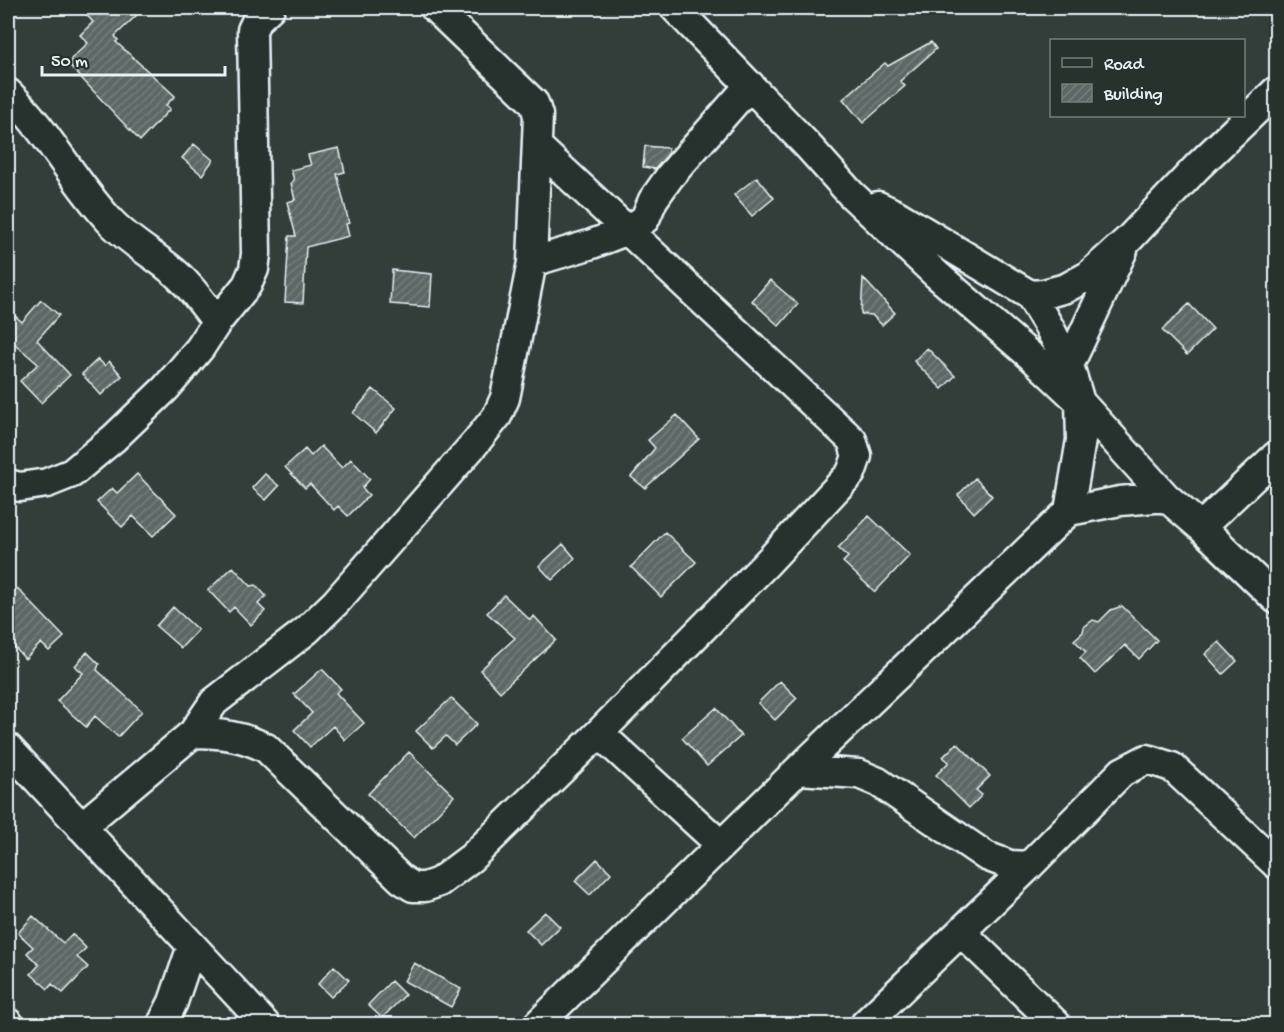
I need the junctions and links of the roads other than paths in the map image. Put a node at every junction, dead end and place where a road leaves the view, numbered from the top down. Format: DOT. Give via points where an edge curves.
graph roads {
  1 [pos="270,8"];
  2 [pos="435,8"];
  3 [pos="675,8"];
  4 [pos="750,85"];
  5 [pos="1276,91"];
  6 [pos="8,93"];
  7 [pos="537,146"];
  8 [pos="851,194"];
  9 [pos="628,230"];
  10 [pos="1128,240"];
  11 [pos="532,262"];
  12 [pos="1030,294"];
  13 [pos="217,322"];
  14 [pos="1070,365"];
  15 [pos="1080,402"];
  16 [pos="1276,456"];
  17 [pos="8,484"];
  18 [pos="1166,497"];
  19 [pos="1069,511"];
  20 [pos="1201,527"];
  21 [pos="1276,599"];
  22 [pos="193,733"];
  23 [pos="599,733"];
  24 [pos="8,748"];
  25 [pos="798,770"];
  26 [pos="81,826"];
  27 [pos="721,845"];
  28 [pos="1276,864"];
  29 [pos="1029,866"];
  30 [pos="961,932"];
  31 [pos="192,946"];
  32 [pos="162,1024"];
  33 [pos="266,1024"];
  34 [pos="538,1024"];
  35 [pos="865,1024"];
  36 [pos="1056,1024"];
  1 -- 13 [label="street" via="257,20 251,43 255,261 247,285"];
  2 -- 7 [label="street" via="534,103 538,115"];
  3 -- 4 [label="street"];
  4 -- 8 [label="street"];
  4 -- 9 [label="street" via="670,176 645,219"];
  5 -- 10 [label="street"];
  6 -- 13 [label="street" via="110,221 132,243 169,267"];
  7 -- 9 [label="street"];
  7 -- 11 [label="street"];
  8 -- 12 [label="street" via="897,215"];
  8 -- 15 [label="street"];
  9 -- 11 [label="street"];
  9 -- 23 [label="street" via="852,440 857,456 851,473"];
  10 -- 12 [label="street" via="1088,276 1066,288"];
  10 -- 14 [label="street"];
  11 -- 22 [label="street" via="505,398 497,416 336,603 214,702"];
  12 -- 14 [label="street"];
  13 -- 17 [label="street" via="166,388 72,473 47,483 20,487"];
  14 -- 15 [label="street"];
  15 -- 18 [label="street"];
  15 -- 19 [label="street" via="1081,440"];
  16 -- 20 [label="street"];
  18 -- 19 [label="street"];
  18 -- 20 [label="street"];
  19 -- 25 [label="street"];
  20 -- 21 [label="street"];
  22 -- 23 [label="street" via="221,733 266,748 413,887 439,882 471,858"];
  22 -- 26 [label="street"];
  23 -- 27 [label="street"];
  24 -- 26 [label="street"];
  25 -- 27 [label="street"];
  25 -- 29 [label="street" via="859,774 878,782 986,856 1010,865"];
  26 -- 31 [label="street"];
  27 -- 34 [label="street"];
  28 -- 29 [label="street" via="1172,767 1147,759 1122,771"];
  29 -- 30 [label="street"];
  30 -- 35 [label="street"];
  30 -- 36 [label="street"];
  31 -- 32 [label="street"];
  31 -- 33 [label="street"];
}
